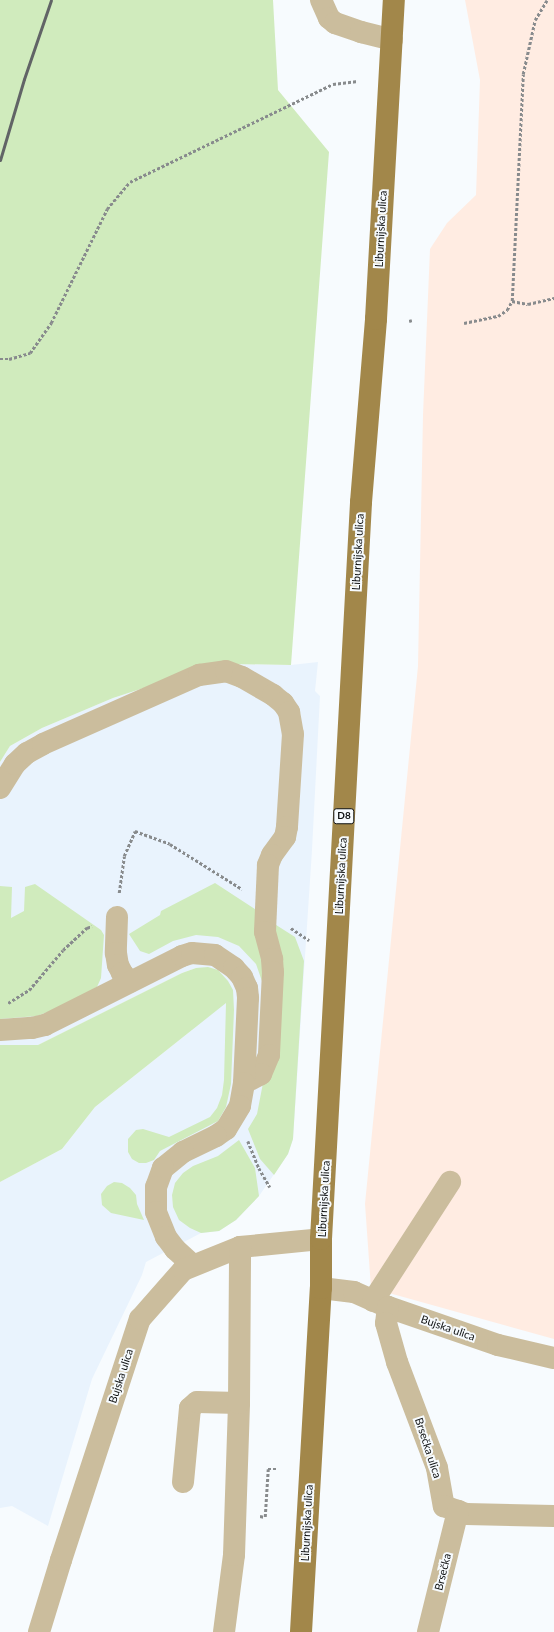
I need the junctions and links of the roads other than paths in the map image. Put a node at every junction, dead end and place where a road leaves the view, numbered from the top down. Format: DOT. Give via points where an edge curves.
graph roads {
  1 [pos="322,0"];
  2 [pos="394,0"];
  3 [pos="392,40"];
  4 [pos="0,788"];
  5 [pos="117,917"];
  6 [pos="130,982"];
  7 [pos="0,1030"];
  8 [pos="244,1083"];
  9 [pos="450,1182"];
  10 [pos="322,1238"];
  11 [pos="240,1247"];
  12 [pos="193,1265"];
  13 [pos="321,1288"];
  14 [pos="381,1304"];
  15 [pos="554,1358"];
  16 [pos="239,1403"];
  17 [pos="183,1482"];
  18 [pos="458,1511"];
  19 [pos="554,1516"];
  20 [pos="39,1632"];
  21 [pos="224,1632"];
  22 [pos="301,1632"];
  23 [pos="428,1632"];
  1 -- 3 [label="street" via="329,18 335,23"];
  2 -- 3 [label="main road, Liburnijska ulica / D8"];
  3 -- 10 [label="main road, Liburnijska ulica / D8" via="376,319 360,502"];
  4 -- 8 [label="street" via="15,764 27,753 200,675 226,672 242,676 283,703 289,712 293,734 287,827 285,837 272,855 268,866 265,932 273,972 269,1055 261,1074"];
  5 -- 6 [label="street" via="118,965"];
  6 -- 7 [label="street" via="44,1025"];
  6 -- 8 [label="street" via="192,953 215,955 234,968 247,988 248,998"];
  8 -- 12 [label="street" via="240,1106 226,1129 174,1158 158,1177 155,1199 161,1225 175,1249"];
  9 -- 14 [label="street"];
  10 -- 11 [label="street, Bujska ulica"];
  10 -- 13 [label="main road, Liburnijska ulica / D8"];
  11 -- 12 [label="street, Bujska ulica"];
  11 -- 16 [label="street"];
  12 -- 20 [label="street, Bujska ulica" via="183,1270 140,1319 60,1560"];
  13 -- 14 [label="street, Bujska ulica" via="354,1292"];
  13 -- 22 [label="main road, Liburnijska ulica / D8"];
  14 -- 15 [label="street, Bujska ulica" via="498,1345"];
  14 -- 18 [label="street, Brsečka ulica" via="397,1362 436,1468 444,1506"];
  16 -- 17 [label="street" via="197,1402 190,1408"];
  16 -- 21 [label="street" via="234,1555"];
  18 -- 19 [label="street, Brsečka ulica" via="466,1514"];
  18 -- 23 [label="street, Brsečka"];
}
